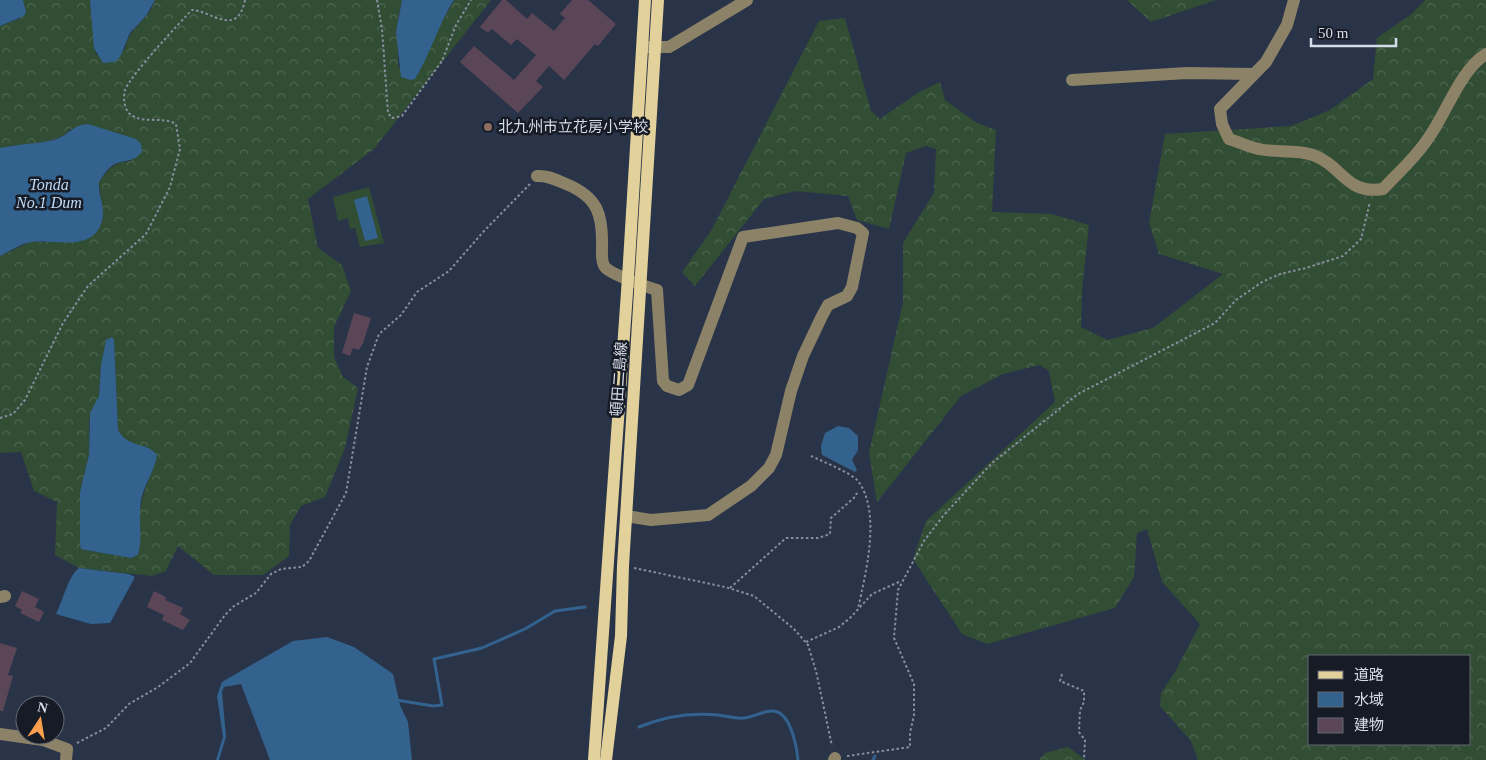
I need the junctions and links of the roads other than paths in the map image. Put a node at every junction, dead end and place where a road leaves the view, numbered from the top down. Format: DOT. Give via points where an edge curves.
graph roads {
  1 [pos="645,0"];
  2 [pos="658,0"];
  3 [pos="747,0"];
  4 [pos="1294,0"];
  5 [pos="642,47"];
  6 [pos="655,47"];
  7 [pos="1486,54"];
  8 [pos="1254,74"];
  9 [pos="1072,80"];
  10 [pos="536,176"];
  11 [pos="628,278"];
  12 [pos="642,285"];
  13 [pos="626,516"];
  14 [pos="0,734"];
  15 [pos="67,755"];
  16 [pos="594,760"];
  17 [pos="606,760"];
  1 -- 5 [label="main road, 頓田二島線"];
  2 -- 6 [label="main road, 頓田二島線"];
  3 -- 6 [label="street" via="669,47"];
  4 -- 8 [label="street" via="1286,24 1266,62"];
  5 -- 6 [label="street"];
  5 -- 11 [label="main road, 頓田二島線"];
  6 -- 12 [label="main road, 頓田二島線"];
  7 -- 8 [label="street" via="1459,84 1428,139 1383,189 1373,190 1355,187 1335,167 1312,155 1259,149 1229,139 1220,109"];
  8 -- 9 [label="street" via="1187,73"];
  10 -- 11 [label="street" via="545,175 582,191 594,203 602,222 604,266"];
  11 -- 12 [label="street"];
  11 -- 16 [label="main road, 頓田二島線"];
  12 -- 13 [label="main road, 頓田二島線"];
  12 -- 13 [label="street" via="657,290 663,381 679,390 688,385 743,238 838,223 863,233 852,287 847,296 828,305 803,356 776,455 769,468 751,486 708,515 651,520"];
  13 -- 17 [label="main road, 頓田二島線" via="621,636"];
  14 -- 15 [label="street" via="43,740"];
}
